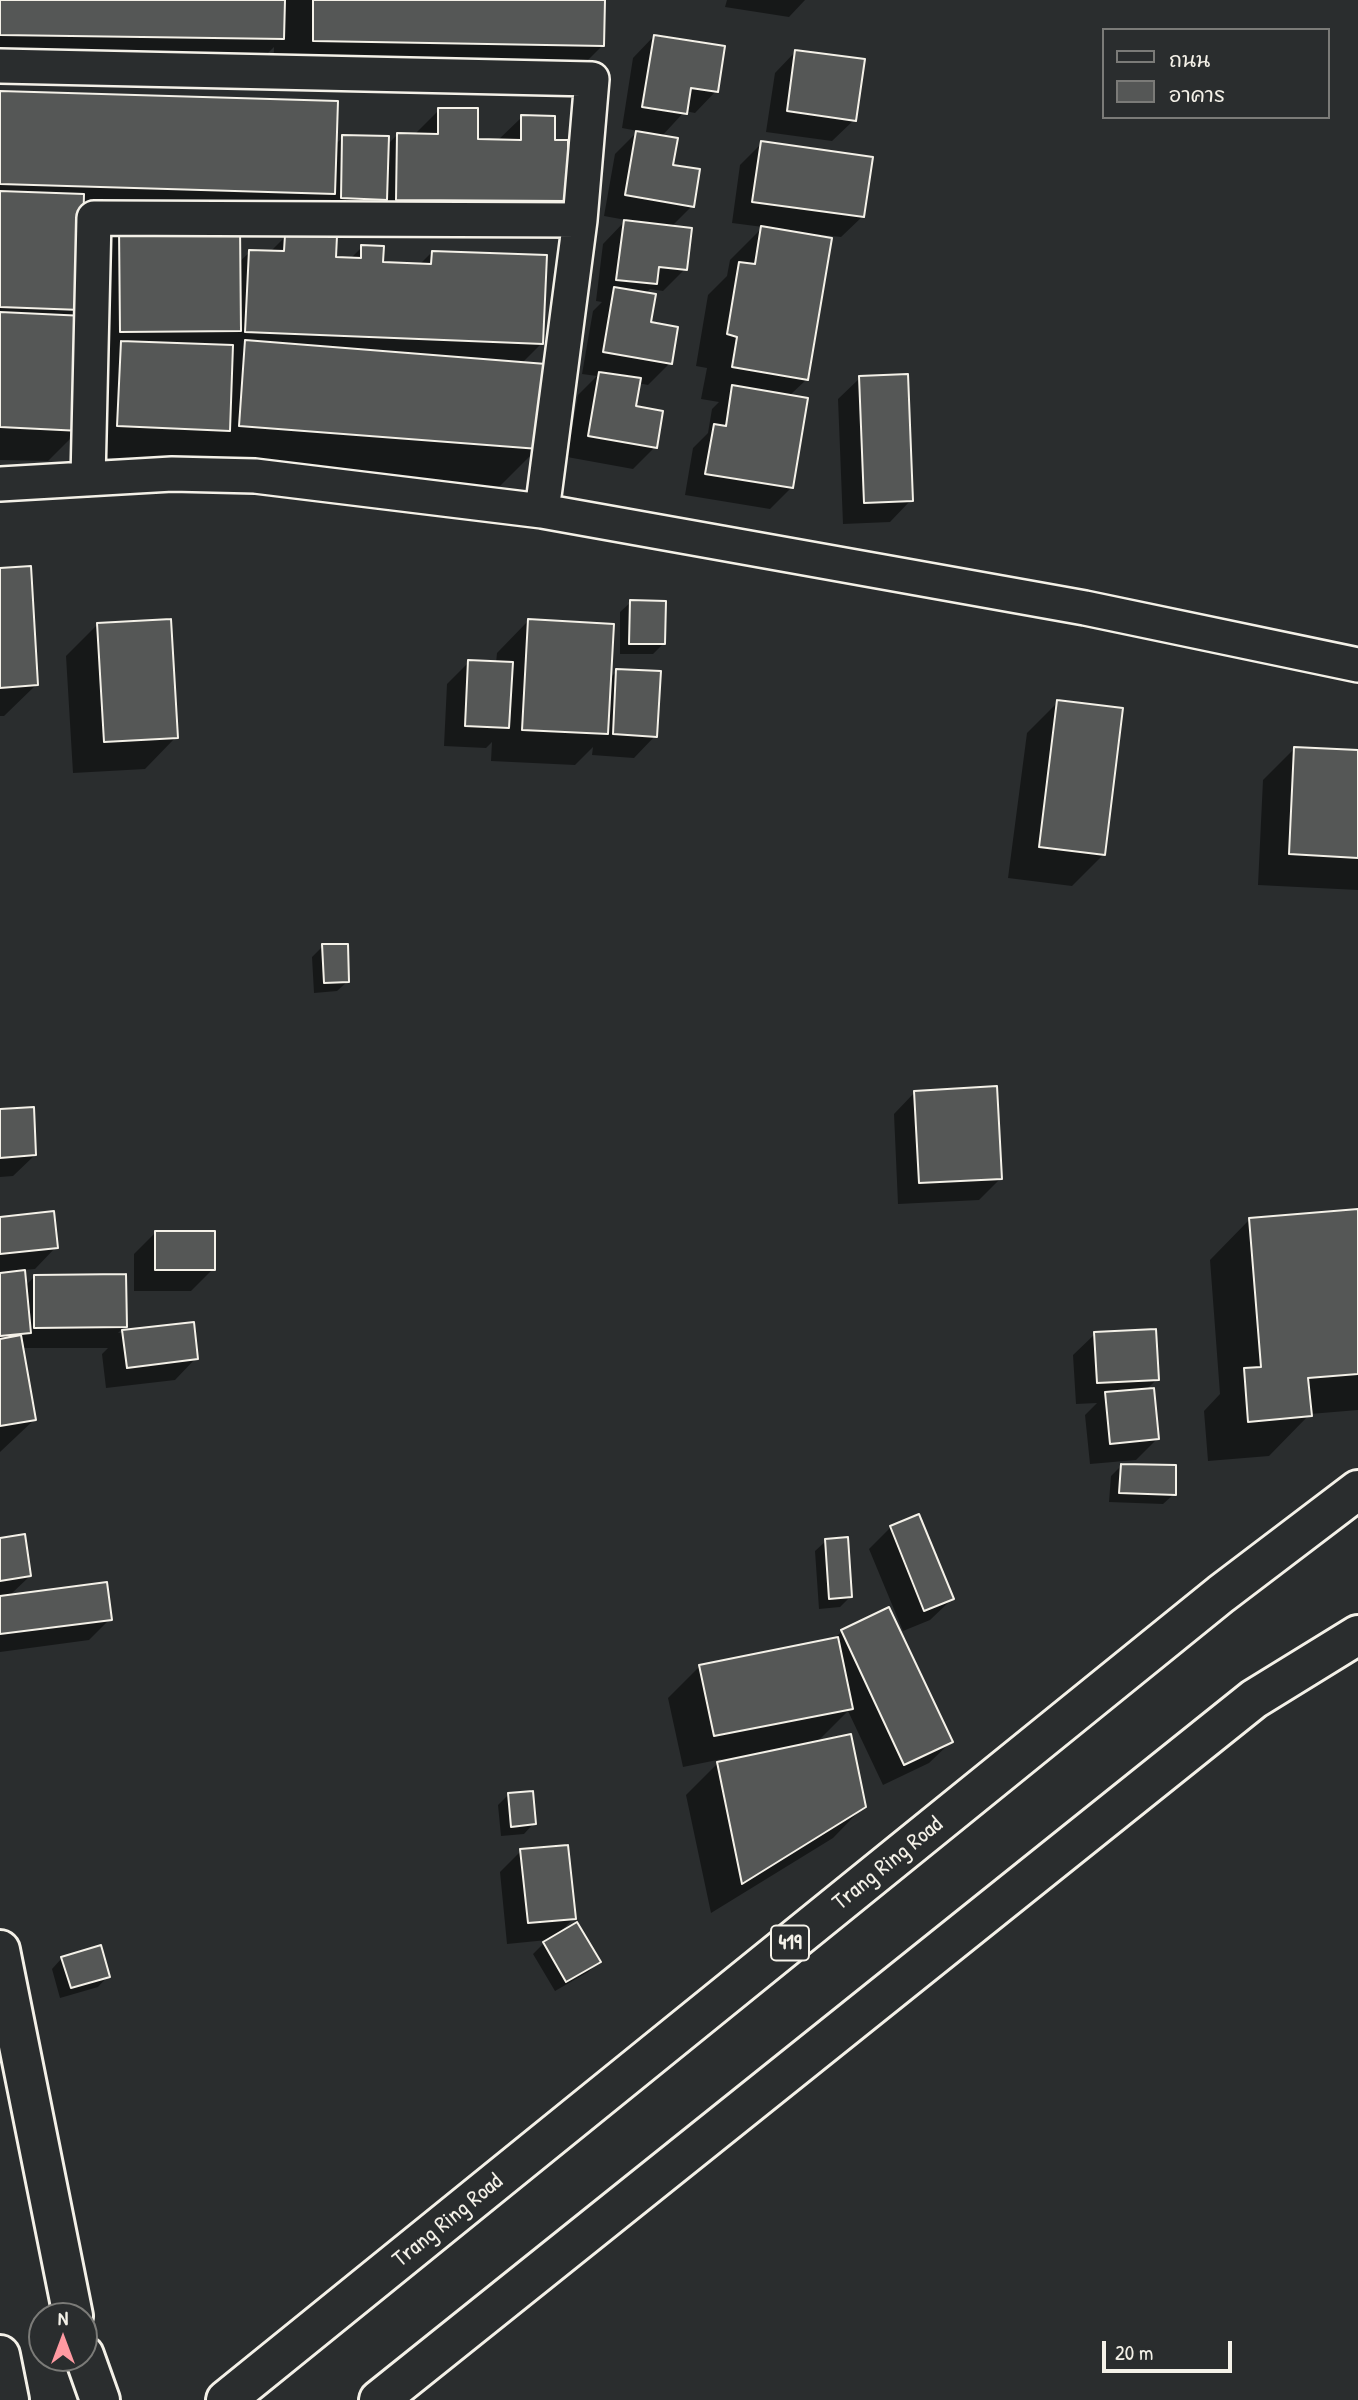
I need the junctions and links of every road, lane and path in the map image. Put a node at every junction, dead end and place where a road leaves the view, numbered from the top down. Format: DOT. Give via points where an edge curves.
graph roads {
  1 [pos="0,66"];
  2 [pos="580,220"];
  3 [pos="88,479"];
  4 [pos="0,484"];
  5 [pos="542,511"];
  6 [pos="1358,665"];
  7 [pos="1358,1490"];
  8 [pos="1358,1635"];
  9 [pos="0,1950"];
  10 [pos="70,2302"];
  11 [pos="0,2356"];
  12 [pos="90,2372"];
  13 [pos="9,2400"];
  14 [pos="100,2400"];
  15 [pos="226,2400"];
  16 [pos="379,2400"];
  1 -- 2 [label="street" via="592,79"];
  2 -- 3 [label="street" via="94,218"];
  2 -- 5 [label="street"];
  3 -- 4 [label="street"];
  3 -- 5 [label="street" via="255,476"];
  5 -- 6 [label="street" via="1085,608"];
  7 -- 15 [label="main road, Trang Ring Road / 419" via="1222,1594"];
  8 -- 16 [label="main road" via="1254,1699"];
  9 -- 10 [label="main road"];
  11 -- 13 [label="main road"];
  12 -- 14 [label="main road"];
}
